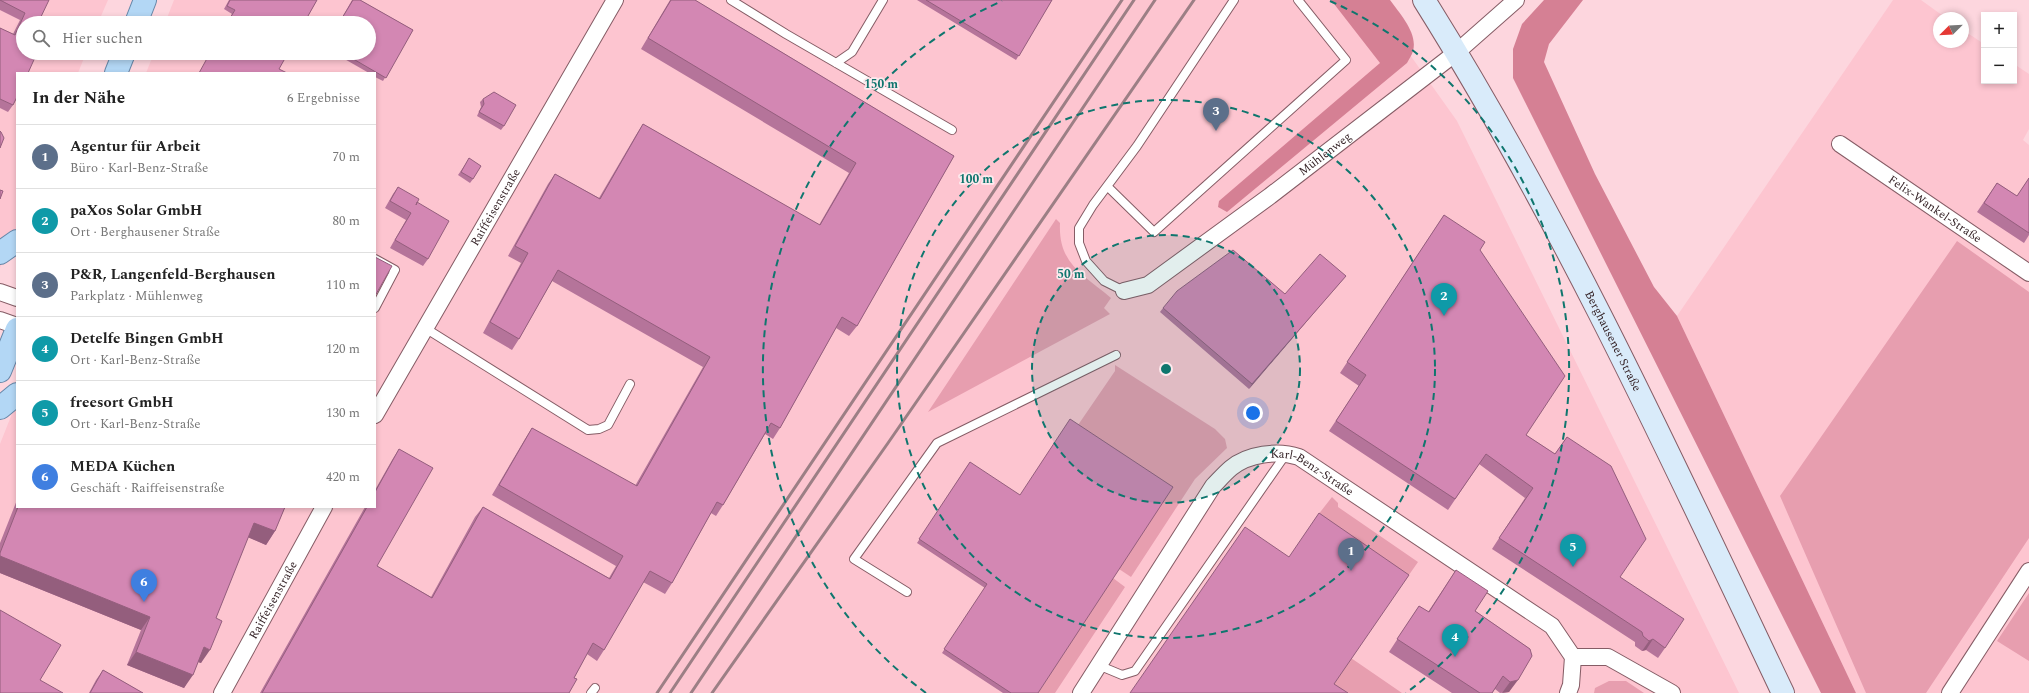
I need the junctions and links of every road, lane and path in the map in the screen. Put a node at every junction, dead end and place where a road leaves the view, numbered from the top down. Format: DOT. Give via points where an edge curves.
graph roads {
  1 [pos="145,0"];
  2 [pos="615,0"];
  3 [pos="731,0"];
  4 [pos="883,0"];
  5 [pos="1234,0"];
  6 [pos="1298,0"];
  7 [pos="1424,0"];
  8 [pos="1516,0"];
  9 [pos="139,16"];
  10 [pos="1457,52"];
  11 [pos="121,60"];
  12 [pos="836,63"];
  13 [pos="116,72"];
  14 [pos="952,130"];
  15 [pos="1840,144"];
  16 [pos="1108,187"];
  17 [pos="16,242"];
  18 [pos="0,253"];
  19 [pos="376,260"];
  20 [pos="2029,273"];
  21 [pos="1124,291"];
  22 [pos="0,292"];
  23 [pos="16,298"];
  24 [pos="376,306"];
  25 [pos="0,320"];
  26 [pos="16,326"];
  27 [pos="425,328"];
  28 [pos="16,331"];
  29 [pos="1116,355"];
  30 [pos="0,371"];
  31 [pos="630,384"];
  32 [pos="16,395"];
  33 [pos="0,408"];
  34 [pos="376,413"];
  35 [pos="1287,453"];
  36 [pos="323,508"];
  37 [pos="2029,571"];
  38 [pos="907,592"];
  39 [pos="1573,657"];
  40 [pos="1098,666"];
  41 [pos="222,693"];
  42 [pos="1081,693"];
  43 [pos="1568,693"];
  44 [pos="1672,693"];
  45 [pos="1783,693"];
  46 [pos="1950,693"];
  1 -- 9 [label="main road"];
  2 -- 27 [label="street, Raiffeisenstraße"];
  3 -- 12 [label="lane"];
  4 -- 12 [label="lane" via="852,52"];
  5 -- 16 [label="lane"];
  6 -- 16 [label="lane" via="1346,60 1154,232"];
  7 -- 10 [label="main road, Berghausener Straße"];
  8 -- 10 [label="street, Mühlenweg"];
  10 -- 21 [label="street, Mühlenweg" via="1270,196 1155,280 1148,285"];
  10 -- 45 [label="main road, Berghausener Straße" via="1573,262 1687,491"];
  11 -- 13 [label="main road"];
  12 -- 14 [label="lane"];
  15 -- 20 [label="street, Felix-Wankel-Straße"];
  16 -- 21 [label="lane" via="1079,228 1079,243 1086,261 1104,281"];
  17 -- 18 [label="main road"];
  19 -- 24 [label="lane" via="395,270"];
  22 -- 23 [label="street"];
  25 -- 26 [label="street"];
  27 -- 31 [label="lane" via="588,430 608,425"];
  27 -- 34 [label="street, Raiffeisenstraße"];
  28 -- 30 [label="main road"];
  29 -- 38 [label="lane" via="937,443 854,559"];
  32 -- 33 [label="main road"];
  35 -- 39 [label="street, Karl-Benz-Straße" via="1299,457 1552,626"];
  35 -- 40 [label="street, Karl-Benz-Straße" via="1256,456 1232,467 1213,486"];
  35 -- 40 [label="lane" via="1135,671 1122,674"];
  36 -- 41 [label="street, Raiffeisenstraße"];
  37 -- 46 [label="street" via="1981,655"];
  39 -- 43 [label="street"];
  39 -- 44 [label="street" via="1608,657"];
  40 -- 42 [label="street, Karl-Benz-Straße"];
}
